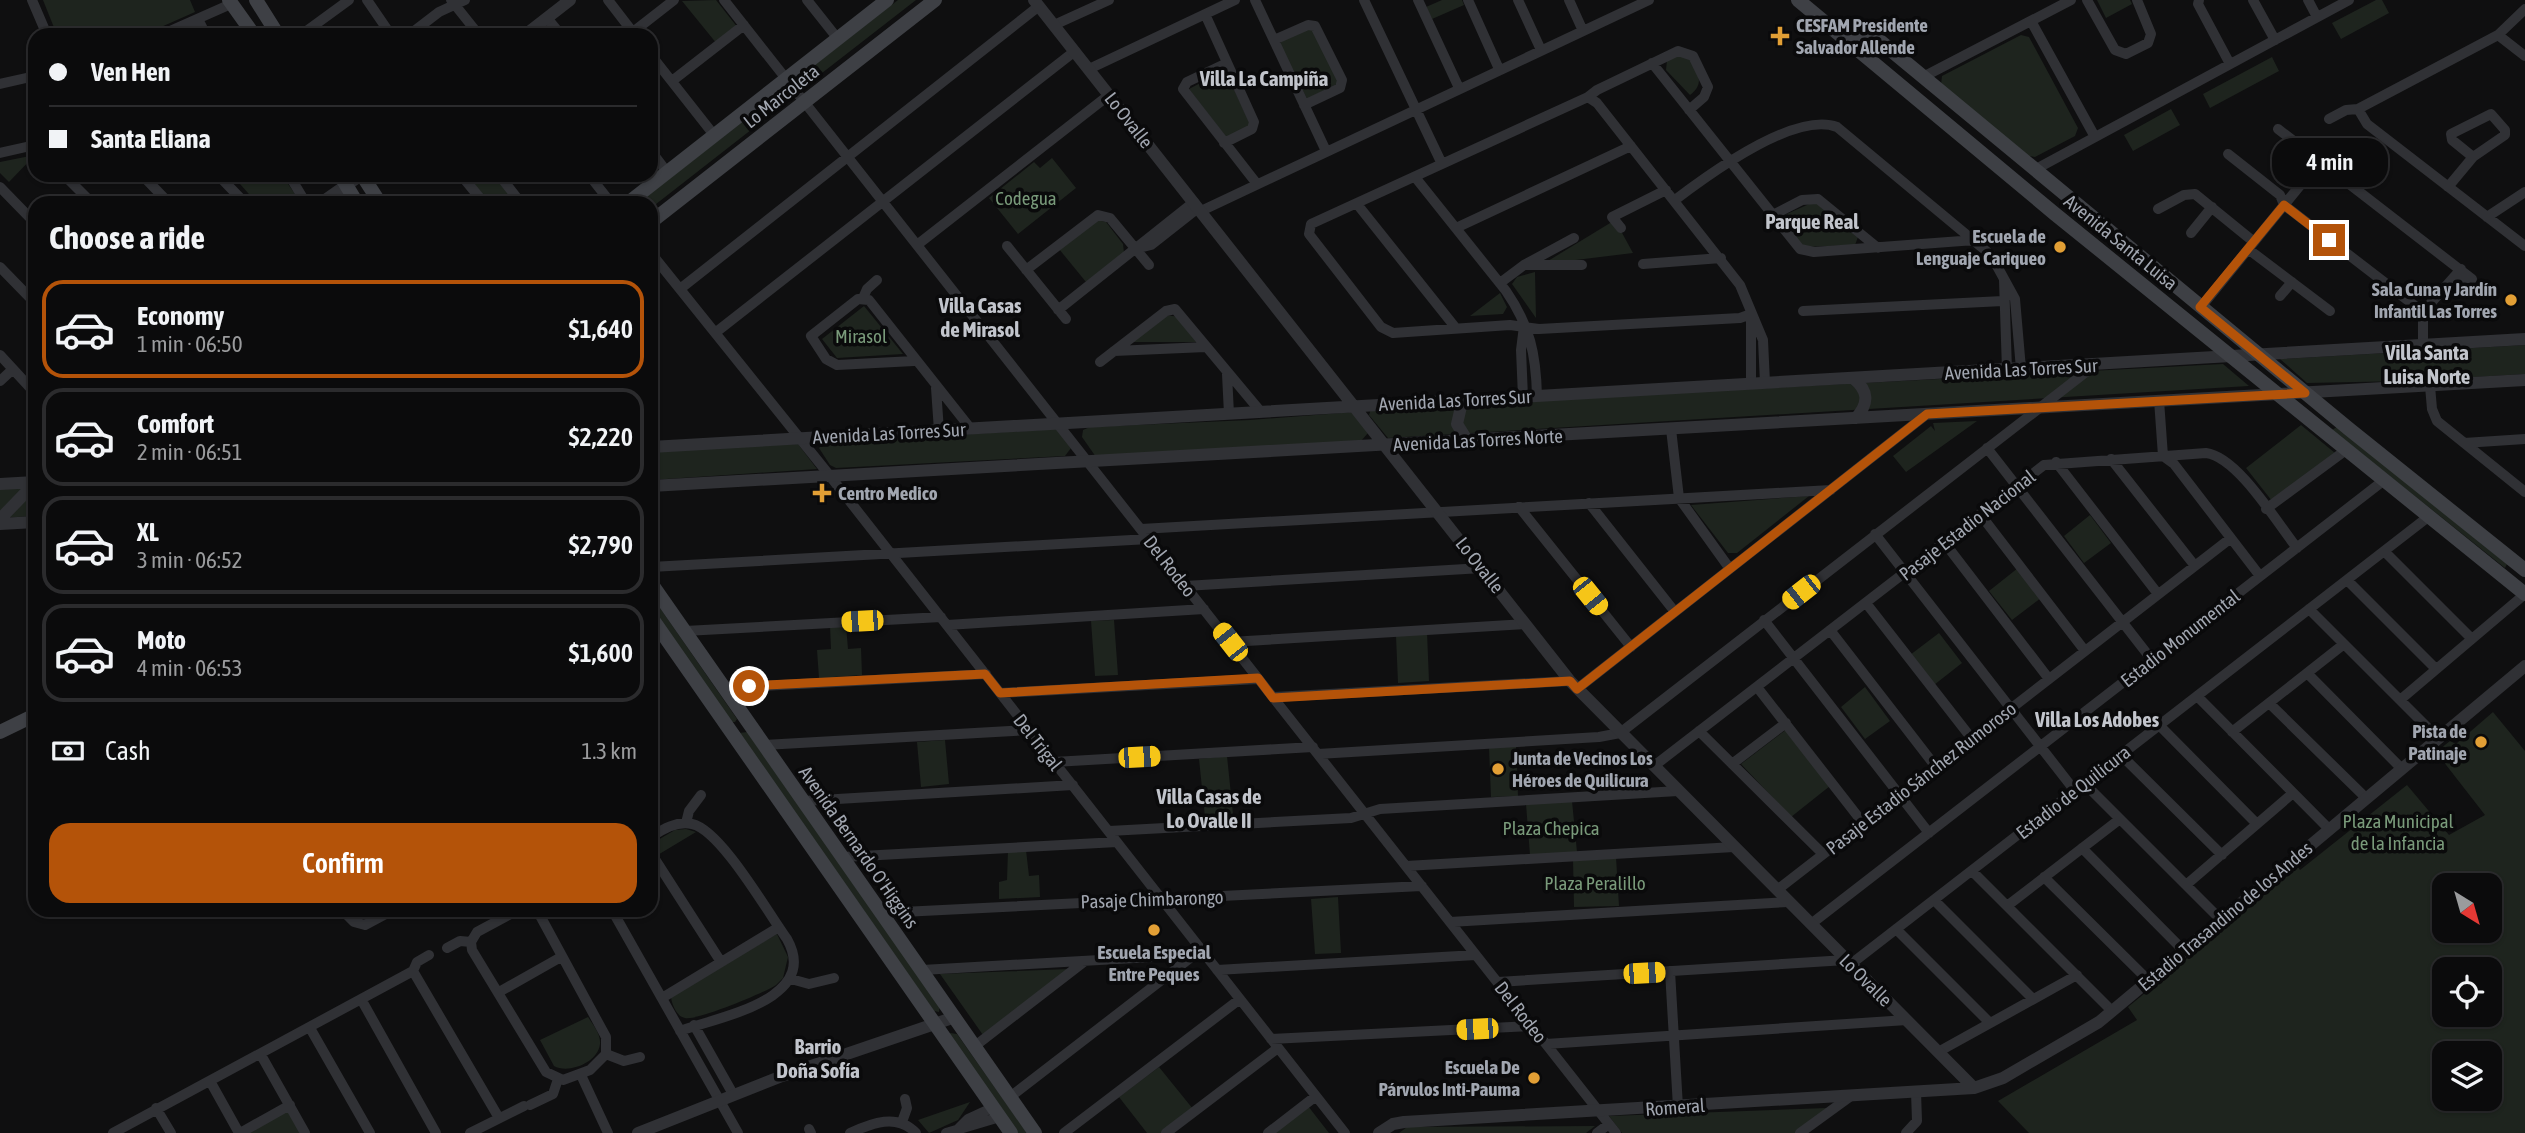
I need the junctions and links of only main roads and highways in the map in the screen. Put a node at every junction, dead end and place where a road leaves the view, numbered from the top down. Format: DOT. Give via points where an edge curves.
graph roads {
  1 [pos="256,0"];
  2 [pos="935,0"];
  3 [pos="1798,0"];
  4 [pos="230,2"];
  5 [pos="882,2"];
  6 [pos="1826,24"];
  7 [pos="249,28"];
  8 [pos="274,28"];
  9 [pos="1880,41"];
  10 [pos="1868,61"];
  11 [pos="658,179"];
  12 [pos="654,182"];
  13 [pos="637,196"];
  14 [pos="2068,197"];
  15 [pos="2055,214"];
  16 [pos="658,217"];
  17 [pos="2523,565"];
  18 [pos="2521,591"];
  19 [pos="658,593"];
  20 [pos="658,627"];
  21 [pos="682,628"];
  22 [pos="664,636"];
  23 [pos="744,716"];
  24 [pos="28,718"];
  25 [pos="729,728"];
  26 [pos="0,732"];
  27 [pos="1012,1133"];
  28 [pos="1035,1133"];
  1 -- 8 [label="main road"];
  2 -- 16 [label="main road, Lo Marcoleta"];
  3 -- 6 [label="main road, Avenida Santa Luisa"];
  4 -- 7 [label="main road"];
  5 -- 11 [label="main road, Lo Marcoleta"];
  6 -- 9 [label="main road, Avenida Santa Luisa" via="1840,32 1870,34"];
  6 -- 10 [label="main road, Avenida Santa Luisa"];
  9 -- 10 [label="main road" via="1869,48"];
  9 -- 14 [label="main road, Avenida Santa Luisa"];
  10 -- 15 [label="main road, Avenida Santa Luisa"];
  12 -- 13 [label="main road, Lo Marcoleta"];
  14 -- 15 [label="main road" via="2071,205 2067,212"];
  14 -- 17 [label="main road, Avenida Santa Luisa"];
  15 -- 18 [label="main road, Avenida Santa Luisa"];
  17 -- 18 [label="main road" via="2509,568"];
  19 -- 21 [label="main road, Avenida Bernardo O'Higgins"];
  20 -- 22 [label="main road, Avenida Bernardo O'Higgins"];
  21 -- 22 [label="main road" via="671,627"];
  21 -- 23 [label="main road, Avenida Bernardo O'Higgins"];
  22 -- 25 [label="main road, Avenida Bernardo O'Higgins"];
  23 -- 25 [label="main road"];
  23 -- 28 [label="main road, Avenida Bernardo O'Higgins"];
  24 -- 26 [label="main road"];
  25 -- 27 [label="main road, Avenida Bernardo O'Higgins"];
}
